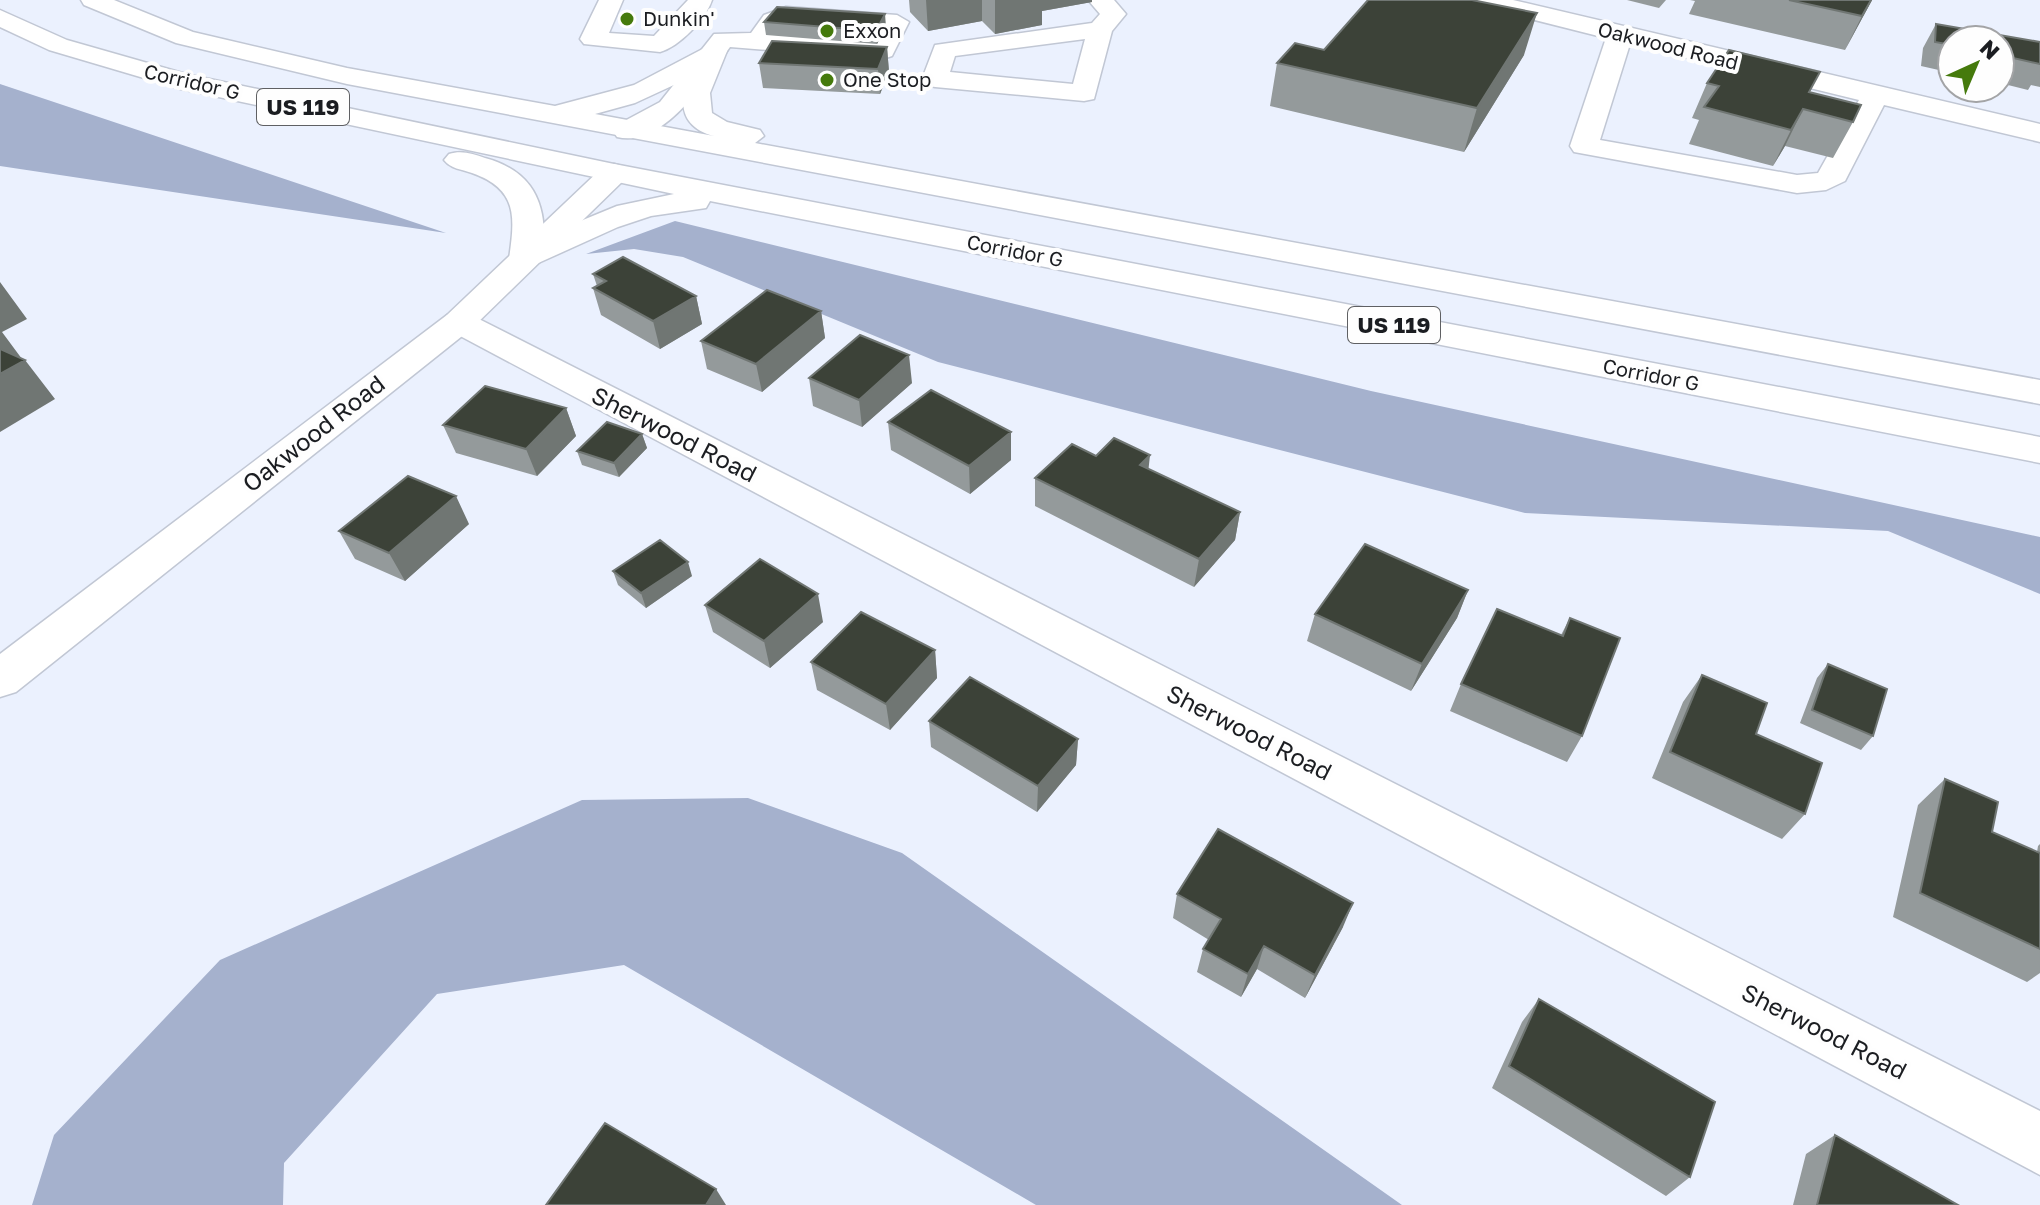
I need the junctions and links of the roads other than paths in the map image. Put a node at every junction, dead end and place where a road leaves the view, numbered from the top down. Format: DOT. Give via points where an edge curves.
graph roads {
  1 [pos="93,0"];
  2 [pos="611,0"];
  3 [pos="1100,0"];
  4 [pos="1484,0"];
  5 [pos="698,4"];
  6 [pos="0,17"];
  7 [pos="848,26"];
  8 [pos="1100,30"];
  9 [pos="723,34"];
  10 [pos="1620,35"];
  11 [pos="660,44"];
  12 [pos="181,81"];
  13 [pos="1875,96"];
  14 [pos="536,112"];
  15 [pos="627,131"];
  16 [pos="2040,133"];
  17 [pos="614,173"];
  18 [pos="748,199"];
  19 [pos="1043,207"];
  20 [pos="525,259"];
  21 [pos="459,322"];
  22 [pos="2040,392"];
  23 [pos="2040,450"];
  24 [pos="0,679"];
  25 [pos="2040,1144"];
  1 -- 14 [label="main road, Corridor G / US 119" via="223,49"];
  2 -- 11 [label="main road" via="593,39"];
  3 -- 8 [label="main road" via="1114,14"];
  4 -- 10 [label="main road, Oakwood Road"];
  5 -- 9 [label="main road"];
  5 -- 11 [label="main road"];
  6 -- 12 [label="main road, Corridor G / US 119" via="58,45"];
  7 -- 9 [label="main road" via="758,41"];
  8 -- 8 [label="main road" via="1084,93 935,79 944,50"];
  9 -- 11 [label="main road"];
  9 -- 14 [label="main road" via="667,82 638,95 603,105"];
  9 -- 15 [label="main road" via="670,108"];
  9 -- 19 [label="main road" via="696,93 698,117 717,128 1023,187"];
  10 -- 13 [label="main road, Oakwood Road"];
  10 -- 13 [label="main road" via="1584,146 1797,184 1826,181"];
  12 -- 15 [label="main road" via="235,83 502,134 571,140"];
  12 -- 17 [label="main road, Corridor G / US 119"];
  12 -- 20 [label="main road" via="209,102 486,167 509,178 530,211"];
  13 -- 16 [label="main road, Oakwood Road"];
  14 -- 15 [label="main road, Corridor G / US 119"];
  15 -- 19 [label="main road, Corridor G / US 119"];
  17 -- 18 [label="main road, Corridor G / US 119"];
  17 -- 19 [label="main road" via="670,159 709,161 997,212"];
  17 -- 20 [label="main road, Oakwood Road"];
  18 -- 20 [label="main road" via="658,203 575,231"];
  18 -- 23 [label="main road, Corridor G / US 119"];
  19 -- 22 [label="main road, Corridor G / US 119"];
  20 -- 21 [label="main road, Oakwood Road"];
  21 -- 24 [label="main road, Oakwood Road"];
  21 -- 25 [label="main road, Sherwood Road"];
}
